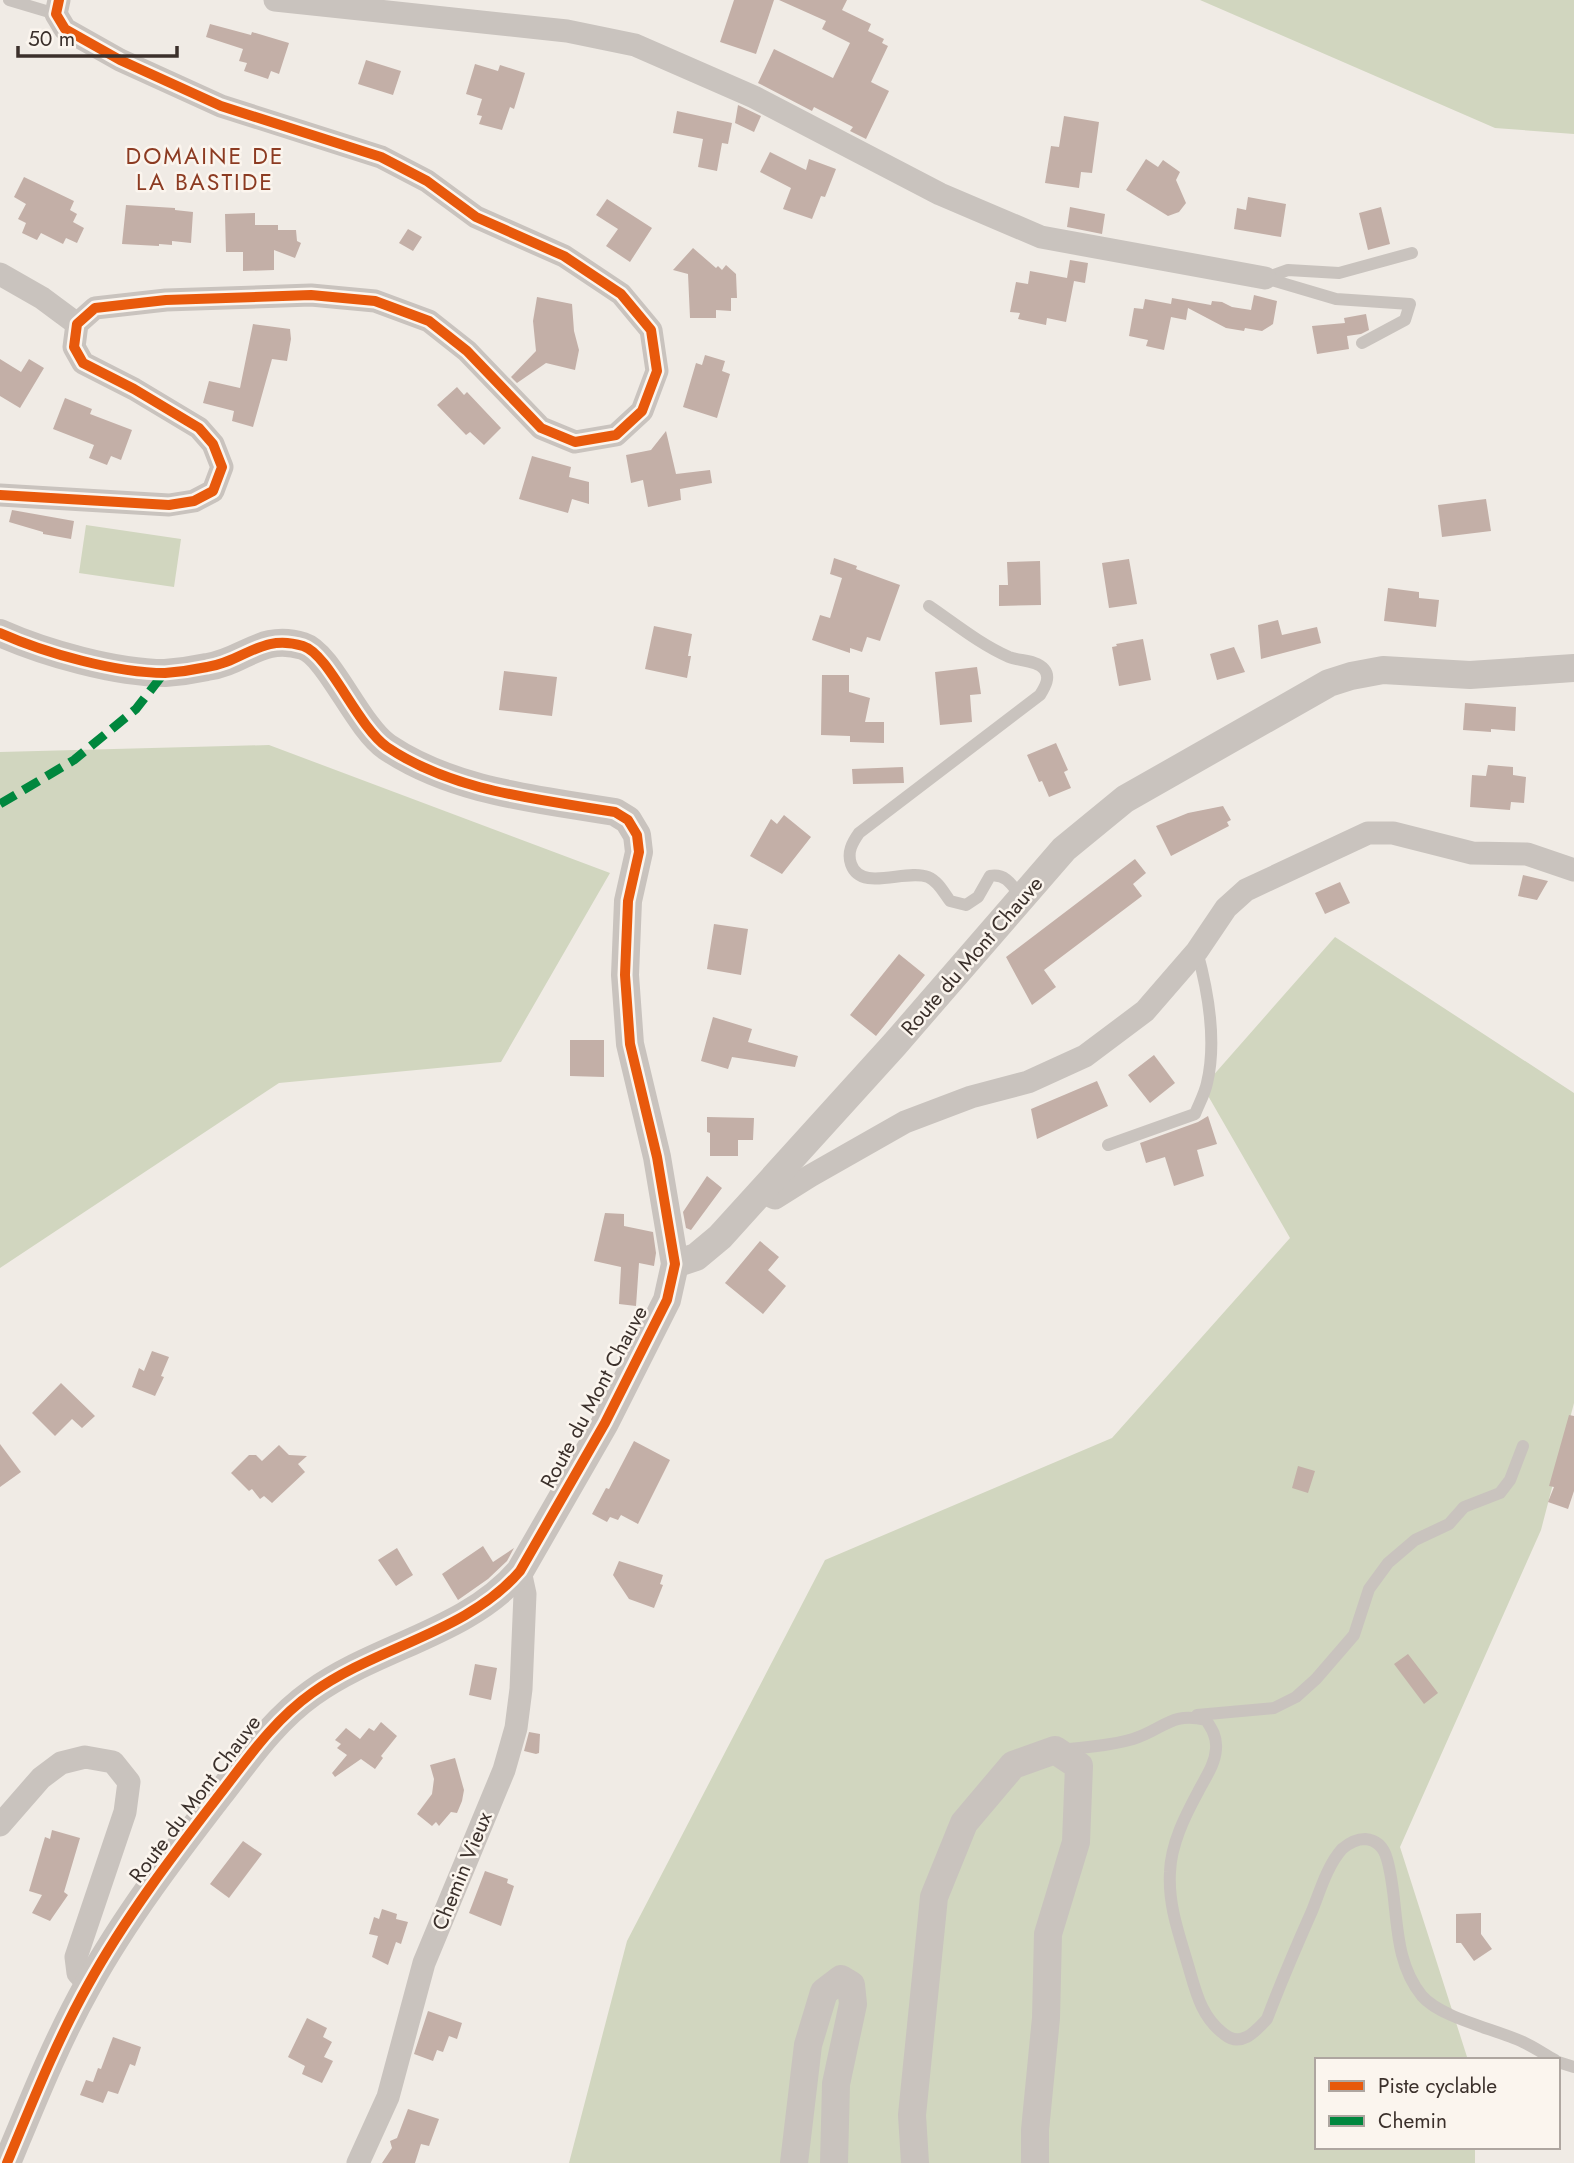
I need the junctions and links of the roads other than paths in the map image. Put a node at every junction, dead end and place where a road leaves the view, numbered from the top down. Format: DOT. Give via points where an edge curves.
graph roads {
  1 [pos="9,0"];
  2 [pos="275,0"];
  3 [pos="57,7"];
  4 [pos="1412,253"];
  5 [pos="0,274"];
  6 [pos="1265,278"];
  7 [pos="77,324"];
  8 [pos="1362,343"];
  9 [pos="0,495"];
  10 [pos="929,606"];
  11 [pos="0,633"];
  12 [pos="1574,668"];
  13 [pos="1574,870"];
  14 [pos="1022,898"];
  15 [pos="1197,951"];
  16 [pos="1108,1144"];
  17 [pos="762,1192"];
  18 [pos="676,1265"];
  19 [pos="1523,1446"];
  20 [pos="520,1570"];
  21 [pos="1190,1716"];
  22 [pos="1055,1751"];
  23 [pos="0,1825"];
  24 [pos="88,1984"];
  25 [pos="1552,2058"];
  26 [pos="7,2163"];
  27 [pos="358,2163"];
  28 [pos="793,2163"];
  29 [pos="834,2163"];
  30 [pos="915,2163"];
  31 [pos="1035,2163"];
  1 -- 3 [label="lane"];
  2 -- 6 [label="street" via="567,31 635,45 754,97 940,194 1041,237"];
  3 -- 7 [label="street" via="65,29 120,60 221,106 381,157 427,181 476,218 564,256 621,294 651,330 657,371 642,411 617,435 575,442 541,429 467,351 429,321 375,301 311,295 166,300 95,308"];
  4 -- 6 [label="lane" via="1339,273 1288,270"];
  5 -- 7 [label="street"];
  6 -- 8 [label="lane" via="1336,299 1410,304 1405,320"];
  7 -- 9 [label="street" via="74,347 83,363 198,428 214,444 222,467 213,491 194,501 169,505"];
  10 -- 14 [label="lane" via="1007,656 1044,668 1046,685 1040,695 859,834 851,844 852,867 866,879 928,877 950,901 966,905 978,897 990,876 1001,876"];
  11 -- 18 [label="street" via="67,656 164,673 211,667 278,641 307,647 386,746 445,776 479,787 615,812 628,820 637,835 639,852 628,901 625,975 630,1044"];
  12 -- 14 [label="street, Route du Mont Chauve" via="1470,675 1383,670 1329,683 1125,799 1064,849"];
  13 -- 15 [label="street" via="1527,854 1472,853 1393,833 1368,834 1246,890 1226,908"];
  14 -- 17 [label="street, Route du Mont Chauve"];
  15 -- 16 [label="lane" via="1208,989 1211,1042 1207,1083 1195,1114"];
  15 -- 17 [label="street" via="1145,1011 1085,1056 1027,1082 905,1122 775,1198"];
  17 -- 18 [label="street, Route du Mont Chauve" via="720,1237"];
  18 -- 20 [label="street, Route du Mont Chauve" via="655,1324"];
  19 -- 21 [label="lane" via="1500,1493 1464,1507 1449,1524 1415,1540 1388,1563 1369,1589 1354,1635 1296,1697 1274,1708"];
  20 -- 24 [label="street, Route du Mont Chauve" via="505,1588 469,1613 350,1669 311,1693 274,1725 180,1846"];
  20 -- 27 [label="street, Chemin Vieux" via="525,1594 516,1728 424,1963 388,2096"];
  21 -- 22 [label="lane" via="1136,1738"];
  21 -- 25 [label="lane" via="1206,1720 1217,1746 1214,1763 1176,1843 1170,1904 1200,2006 1212,2025 1229,2038 1243,2040 1267,2019 1327,1874 1342,1849 1357,1839 1371,1839 1383,1848 1387,1860 1403,1958 1423,1998"];
  22 -- 30 [label="street" via="1013,1765 964,1824 934,1897 912,2115"];
  22 -- 31 [label="street" via="1079,1766 1076,1842 1048,1934"];
  23 -- 24 [label="street" via="41,1777 61,1763 85,1757 113,1762 129,1782 125,1812 76,1957 78,1973"];
  24 -- 26 [label="street, Route du Mont Chauve"];
  28 -- 29 [label="street" via="808,2045 824,1992 841,1979 851,1986 853,2004 836,2084"];
}
